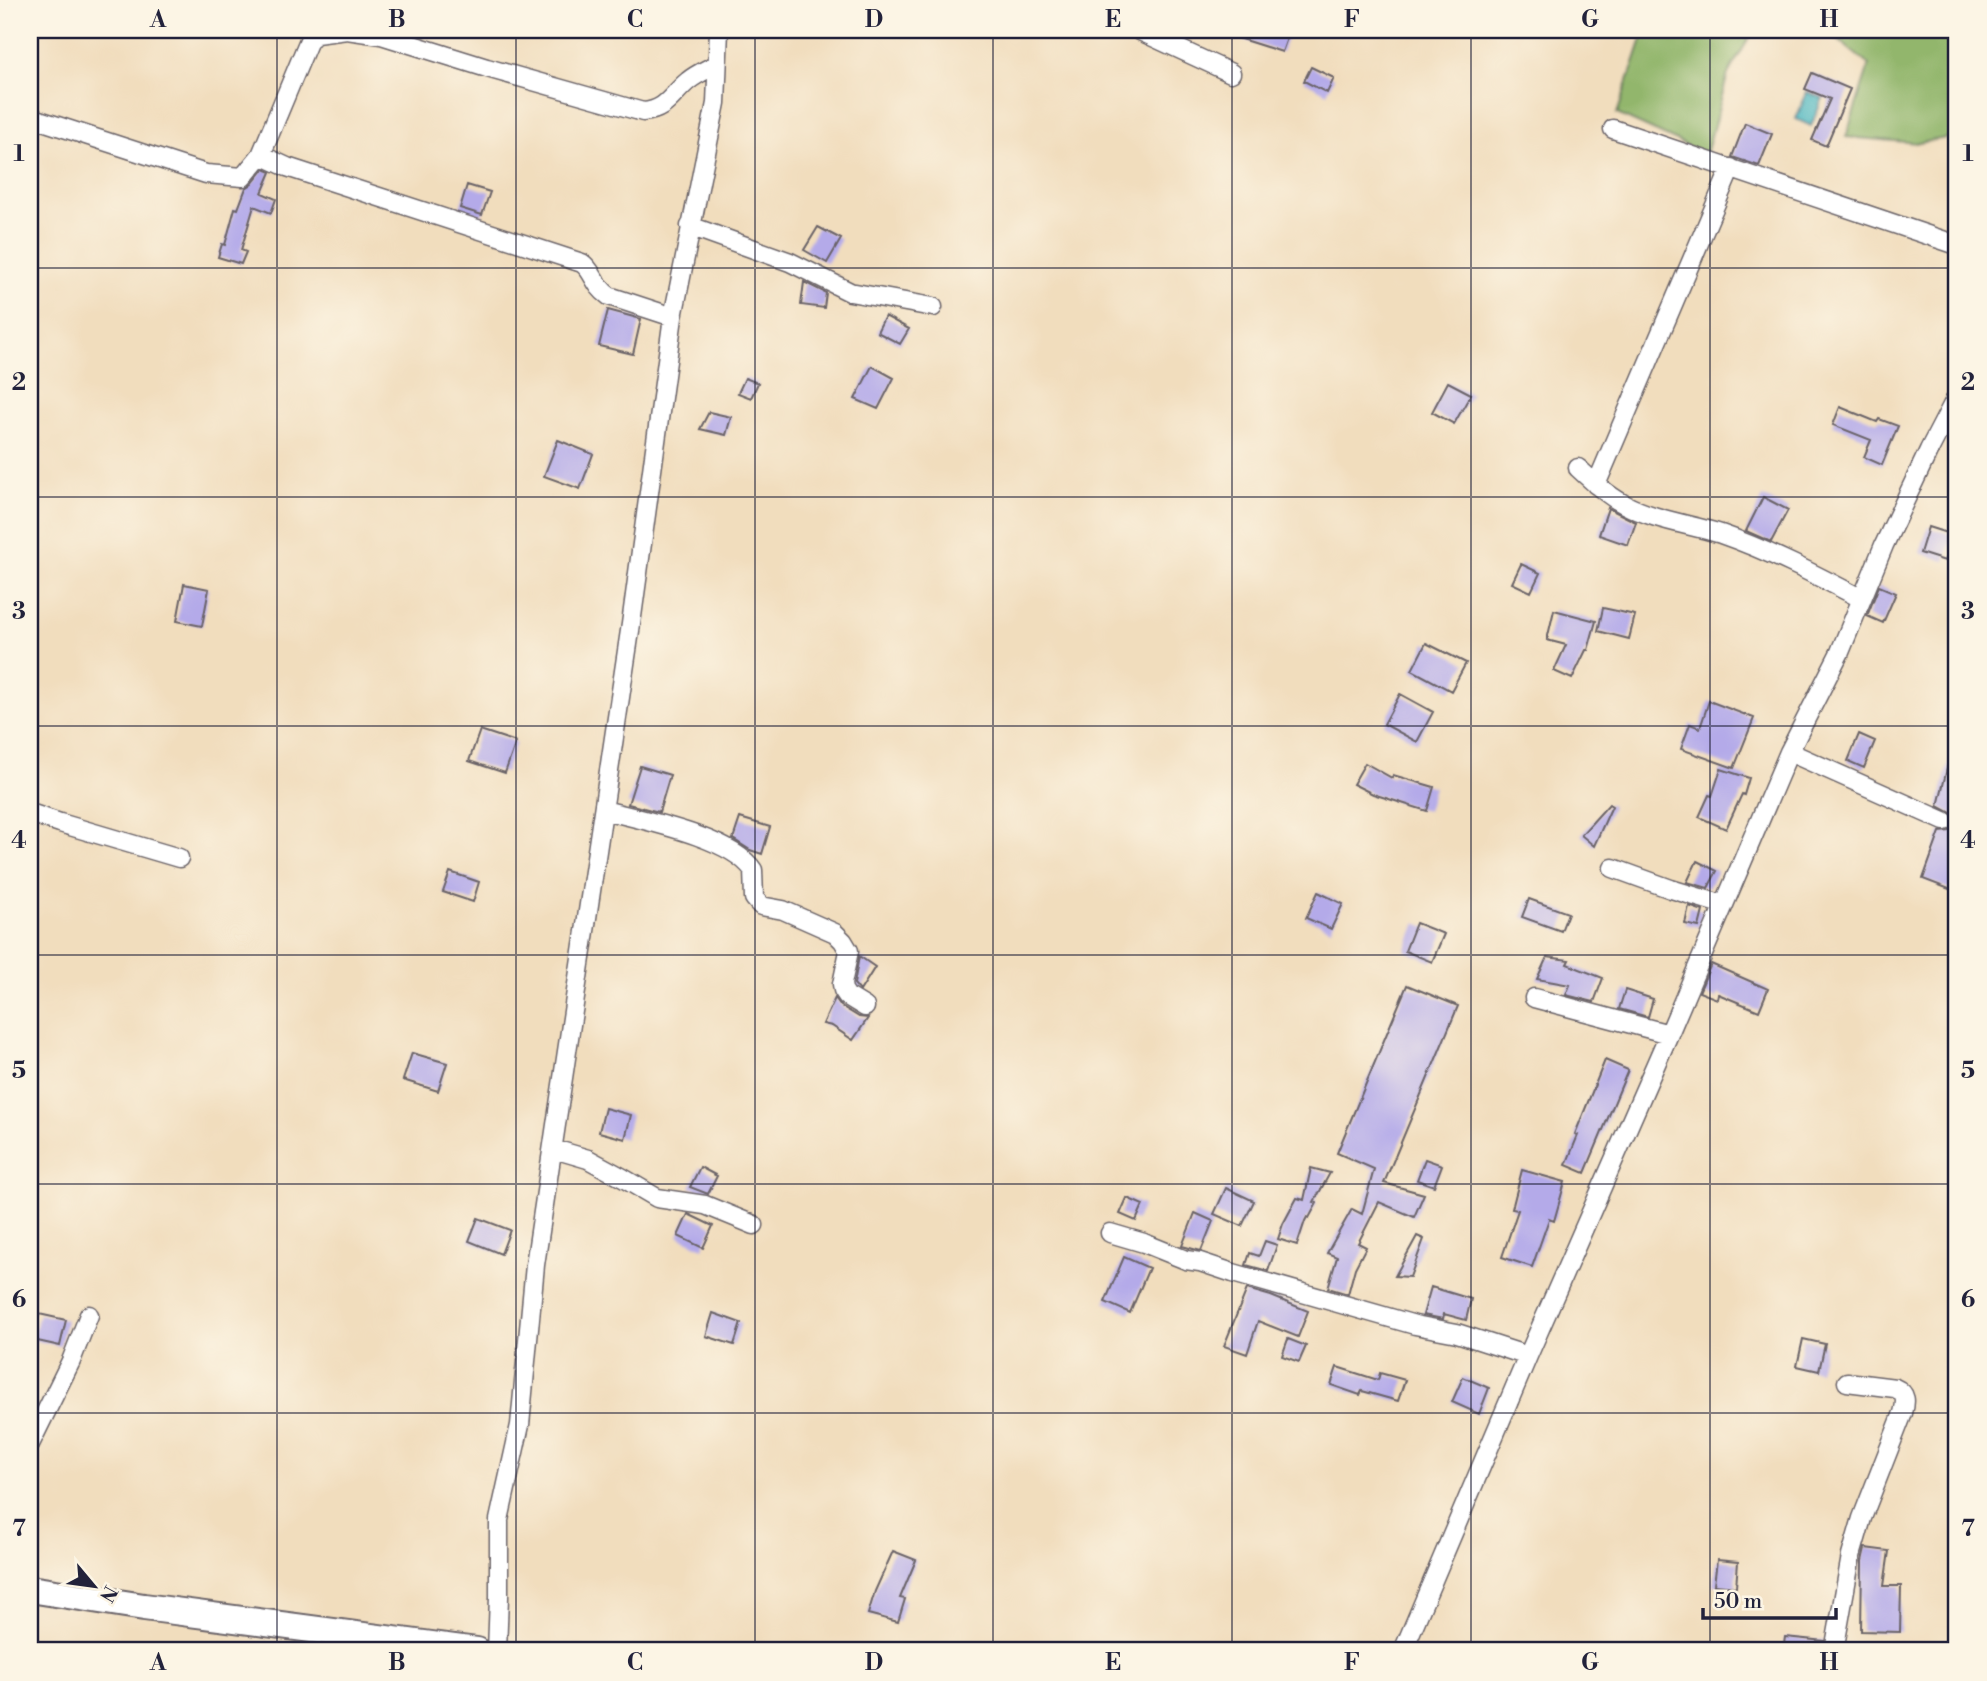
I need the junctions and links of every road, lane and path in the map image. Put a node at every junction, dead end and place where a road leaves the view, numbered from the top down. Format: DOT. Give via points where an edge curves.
graph roads {
  1 [pos="719,30"];
  2 [pos="1138,30"];
  3 [pos="717,64"];
  4 [pos="1231,73"];
  5 [pos="30,117"];
  6 [pos="1613,129"];
  7 [pos="261,155"];
  8 [pos="1731,168"];
  9 [pos="691,226"];
  10 [pos="1957,246"];
  11 [pos="933,307"];
  12 [pos="673,317"];
  13 [pos="1957,396"];
  14 [pos="1578,468"];
  15 [pos="1596,485"];
  16 [pos="1862,598"];
  17 [pos="1789,751"];
  18 [pos="604,810"];
  19 [pos="30,813"];
  20 [pos="1944,821"];
  21 [pos="178,858"];
  22 [pos="1613,868"];
  23 [pos="1724,905"];
  24 [pos="1534,998"];
  25 [pos="865,1007"];
  26 [pos="1669,1034"];
  27 [pos="554,1149"];
  28 [pos="754,1225"];
  29 [pos="1110,1233"];
  30 [pos="89,1315"];
  31 [pos="1528,1356"];
  32 [pos="1847,1382"];
  33 [pos="30,1444"];
  34 [pos="30,1589"];
  35 [pos="477,1651"];
  36 [pos="497,1651"];
  37 [pos="1404,1651"];
  38 [pos="1834,1651"];
  1 -- 3 [label="street"];
  2 -- 4 [label="street"];
  3 -- 7 [label="street" via="690,79 663,106 643,112 381,35 347,30 321,33 309,40"];
  3 -- 9 [label="street" via="716,103"];
  5 -- 7 [label="street" via="206,174 243,177"];
  6 -- 8 [label="street"];
  7 -- 12 [label="street" via="582,263 609,296"];
  8 -- 10 [label="street"];
  8 -- 15 [label="street"];
  9 -- 11 [label="street" via="790,262 850,292"];
  9 -- 12 [label="street"];
  12 -- 18 [label="street"];
  13 -- 16 [label="street"];
  14 -- 15 [label="street"];
  15 -- 16 [label="street" via="1624,504 1721,534"];
  16 -- 17 [label="street"];
  17 -- 20 [label="street"];
  17 -- 23 [label="street"];
  18 -- 25 [label="street" via="667,826 740,856 753,870 756,902 835,933 843,941 849,951 842,984 847,996"];
  18 -- 27 [label="street"];
  19 -- 21 [label="street"];
  22 -- 23 [label="street"];
  23 -- 26 [label="street"];
  24 -- 26 [label="street"];
  26 -- 31 [label="street"];
  27 -- 28 [label="street" via="588,1159 657,1198 705,1205"];
  27 -- 36 [label="street" via="535,1265 520,1425 499,1520"];
  29 -- 31 [label="street" via="1186,1260"];
  30 -- 33 [label="street"];
  31 -- 37 [label="street"];
  32 -- 38 [label="street" via="1895,1388 1906,1403 1862,1518"];
  34 -- 35 [label="street"];
}
